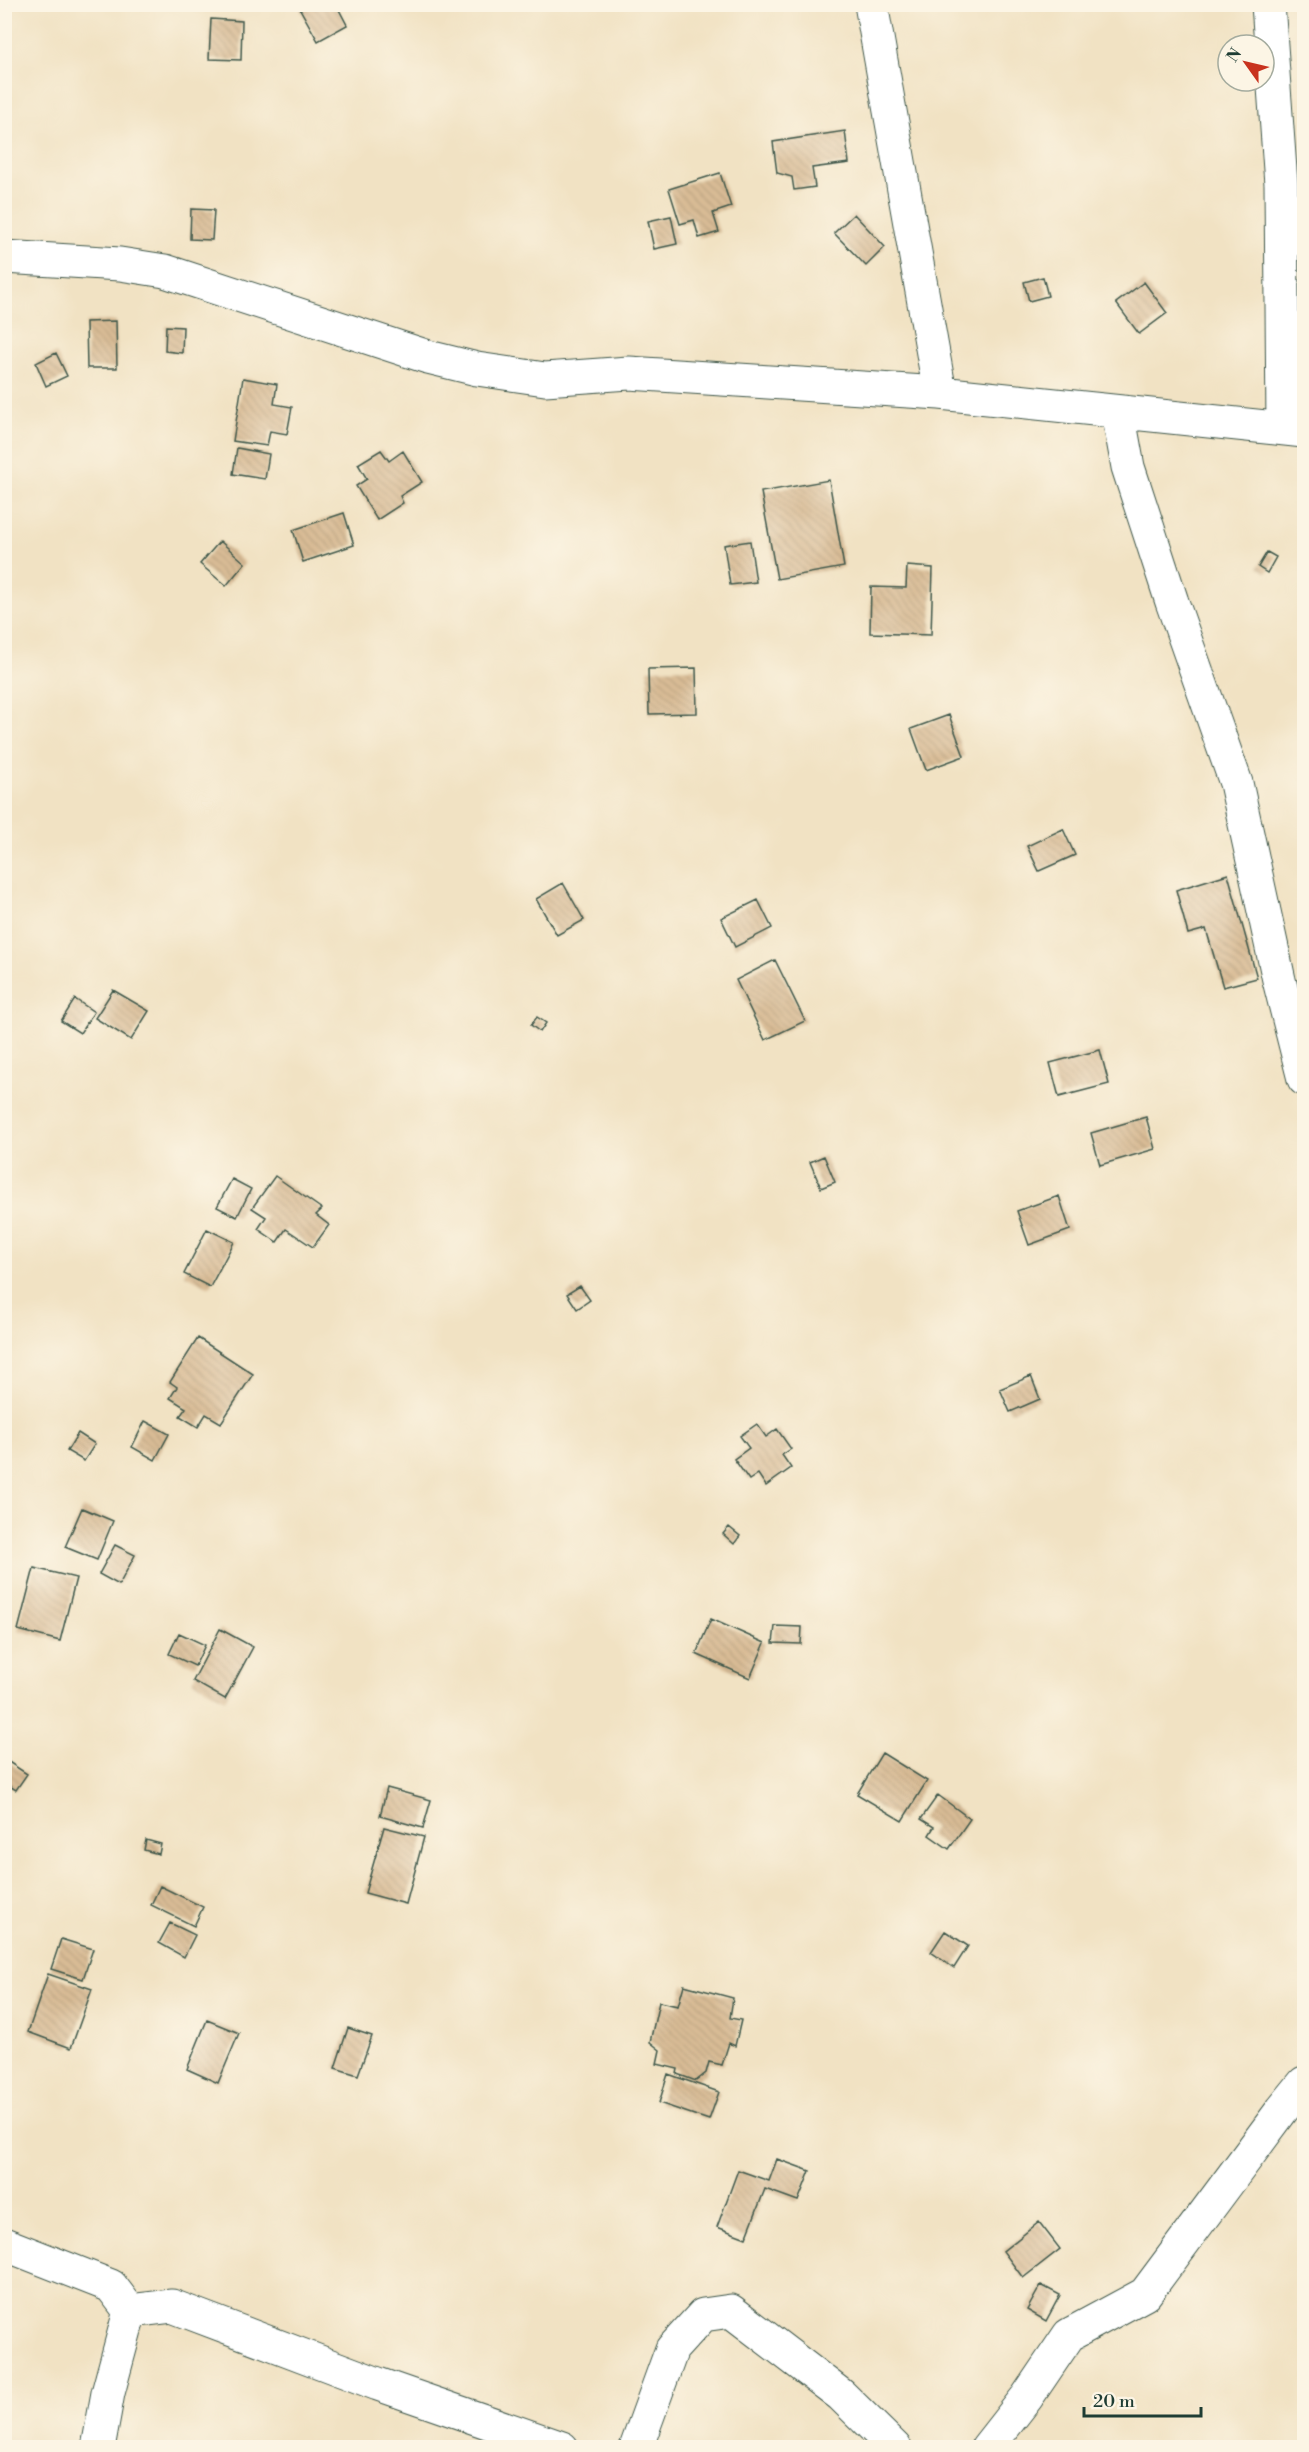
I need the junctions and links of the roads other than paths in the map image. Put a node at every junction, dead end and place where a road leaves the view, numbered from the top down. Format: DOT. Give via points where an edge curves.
graph roads {
  1 [pos="871,4"];
  2 [pos="1268,4"];
  3 [pos="4,257"];
  4 [pos="940,393"];
  5 [pos="1118,412"];
  6 [pos="1294,429"];
  7 [pos="1305,1079"];
  8 [pos="1305,2083"];
  9 [pos="4,2244"];
  10 [pos="130,2312"];
  11 [pos="98,2448"];
  12 [pos="562,2448"];
  13 [pos="636,2448"];
  14 [pos="895,2448"];
  15 [pos="987,2448"];
  1 -- 4 [label="street"];
  2 -- 6 [label="street"];
  3 -- 4 [label="street" via="120,264 165,271 428,357 545,380 629,373"];
  4 -- 5 [label="street"];
  5 -- 6 [label="street"];
  5 -- 7 [label="street" via="1128,468 1236,783"];
  8 -- 15 [label="street" via="1145,2294 1069,2335"];
  9 -- 10 [label="street" via="111,2286"];
  10 -- 11 [label="street"];
  10 -- 12 [label="street" via="172,2306"];
  13 -- 14 [label="street" via="672,2349 703,2315 730,2311 841,2395"];
}
